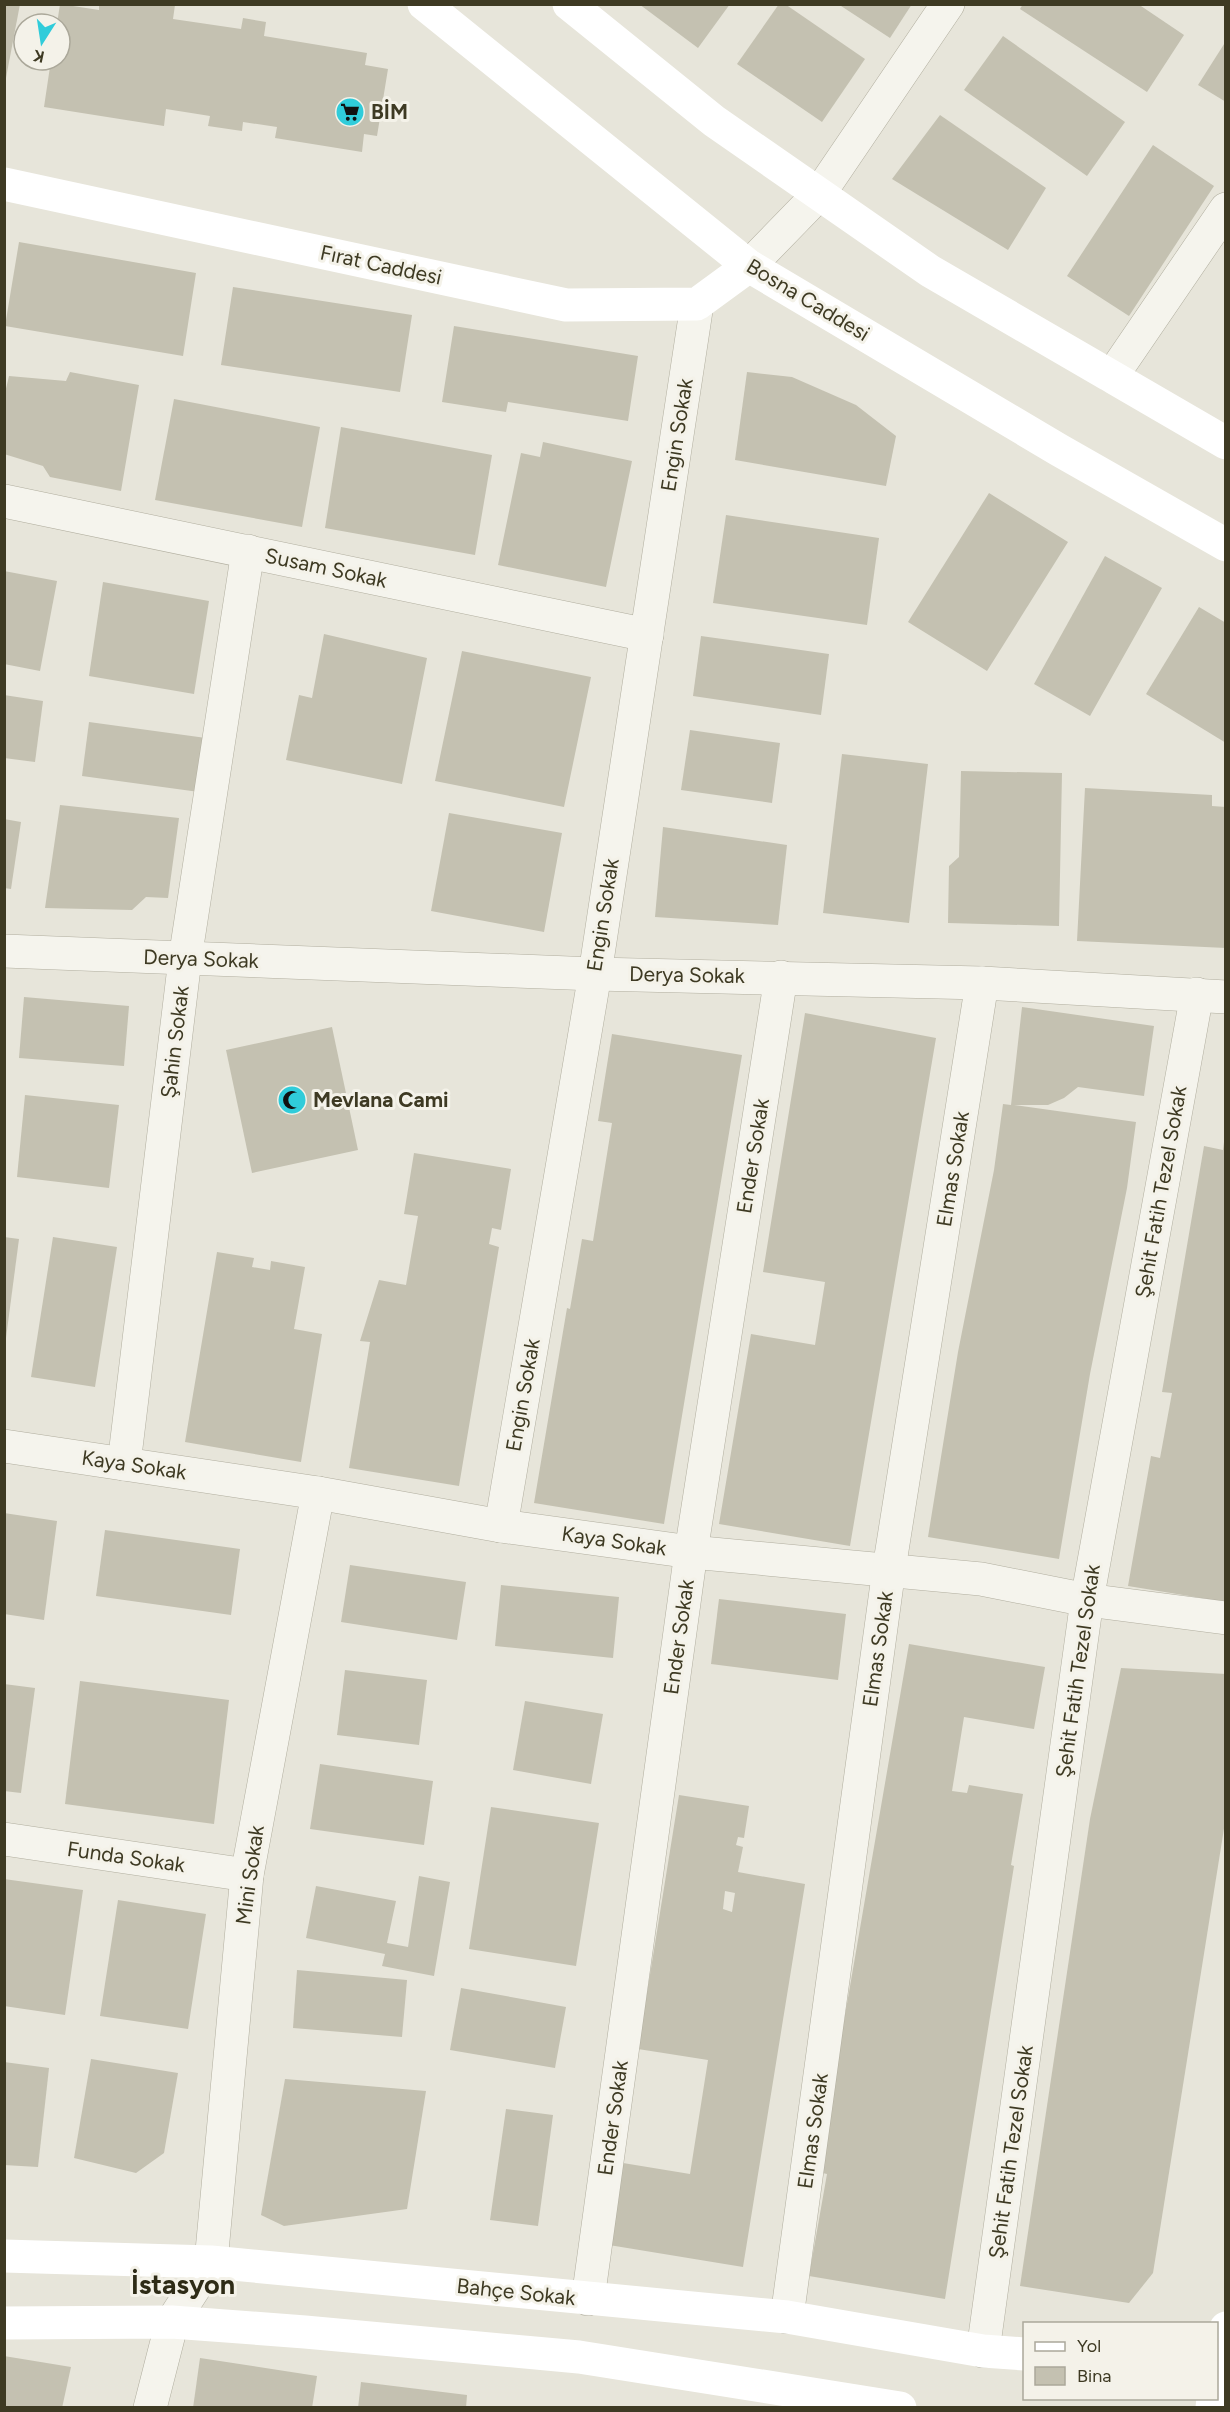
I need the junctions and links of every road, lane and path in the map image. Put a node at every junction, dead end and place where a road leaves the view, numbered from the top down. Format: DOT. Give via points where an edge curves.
graph roads {
  1 [pos="424,4"];
  2 [pos="570,4"];
  3 [pos="948,4"];
  4 [pos="4,184"];
  5 [pos="819,194"];
  6 [pos="1226,209"];
  7 [pos="749,266"];
  8 [pos="697,304"];
  9 [pos="1112,376"];
  10 [pos="1226,443"];
  11 [pos="4,501"];
  12 [pos="1226,545"];
  13 [pos="249,551"];
  14 [pos="647,635"];
  15 [pos="4,951"];
  16 [pos="185,958"];
  17 [pos="594,974"];
  18 [pos="781,976"];
  19 [pos="982,982"];
  20 [pos="1211,996"];
  21 [pos="4,1446"];
  22 [pos="124,1464"];
  23 [pos="318,1493"];
  24 [pos="501,1526"];
  25 [pos="691,1552"];
  26 [pos="889,1569"];
  27 [pos="1087,1600"];
  28 [pos="1226,1618"];
  29 [pos="4,1839"];
  30 [pos="247,1875"];
  31 [pos="4,2256"];
  32 [pos="212,2262"];
  33 [pos="588,2299"];
  34 [pos="787,2317"];
  35 [pos="172,2322"];
  36 [pos="4,2323"];
  37 [pos="1226,2328"];
  38 [pos="983,2351"];
  39 [pos="1023,2354"];
  40 [pos="1219,2365"];
  41 [pos="150,2408"];
  42 [pos="900,2408"];
  1 -- 7 [label="street, Bosna Caddesi"];
  2 -- 5 [label="street" via="714,121"];
  3 -- 5 [label="street"];
  4 -- 8 [label="street, Fırat Caddesi" via="566,305"];
  5 -- 7 [label="street"];
  5 -- 9 [label="street" via="930,271"];
  6 -- 9 [label="street"];
  7 -- 8 [label="street"];
  7 -- 12 [label="street, Bosna Caddesi"];
  8 -- 14 [label="street, Engin Sokak"];
  9 -- 10 [label="street"];
  11 -- 13 [label="street, Susam Sokak"];
  13 -- 14 [label="street, Susam Sokak"];
  13 -- 16 [label="street, Şahin Sokak"];
  14 -- 17 [label="street, Engin Sokak"];
  15 -- 16 [label="street, Derya Sokak"];
  16 -- 17 [label="street, Derya Sokak"];
  16 -- 22 [label="street, Şahin Sokak"];
  17 -- 18 [label="street, Derya Sokak"];
  17 -- 24 [label="street, Engin Sokak"];
  18 -- 19 [label="street, Derya Sokak"];
  18 -- 25 [label="street, Ender Sokak"];
  19 -- 20 [label="street, Derya Sokak"];
  19 -- 26 [label="street, Elmas Sokak"];
  20 -- 27 [label="street, Şehit Fatih Tezel Sokak"];
  21 -- 22 [label="street, Kaya Sokak"];
  22 -- 23 [label="street, Kaya Sokak"];
  23 -- 24 [label="street, Kaya Sokak"];
  23 -- 30 [label="street, Mini Sokak"];
  24 -- 25 [label="street, Kaya Sokak"];
  25 -- 26 [label="street, Kaya Sokak"];
  25 -- 33 [label="street, Ender Sokak"];
  26 -- 27 [label="street, Kaya Sokak" via="981,1579"];
  26 -- 34 [label="street, Elmas Sokak"];
  27 -- 28 [label="street, Kaya Sokak"];
  27 -- 38 [label="street, Şehit Fatih Tezel Sokak"];
  29 -- 30 [label="street, Funda Sokak"];
  30 -- 32 [label="street, Mini Sokak"];
  31 -- 32 [label="street, Bahçe Sokak"];
  32 -- 33 [label="street, Bahçe Sokak"];
  32 -- 35 [label="street"];
  33 -- 34 [label="street, Bahçe Sokak"];
  34 -- 38 [label="street, Bahçe Sokak"];
  35 -- 36 [label="street"];
  35 -- 41 [label="street"];
  35 -- 42 [label="street" via="579,2357"];
  37 -- 40 [label="street"];
  38 -- 39 [label="street, Bahçe Sokak"];
}
